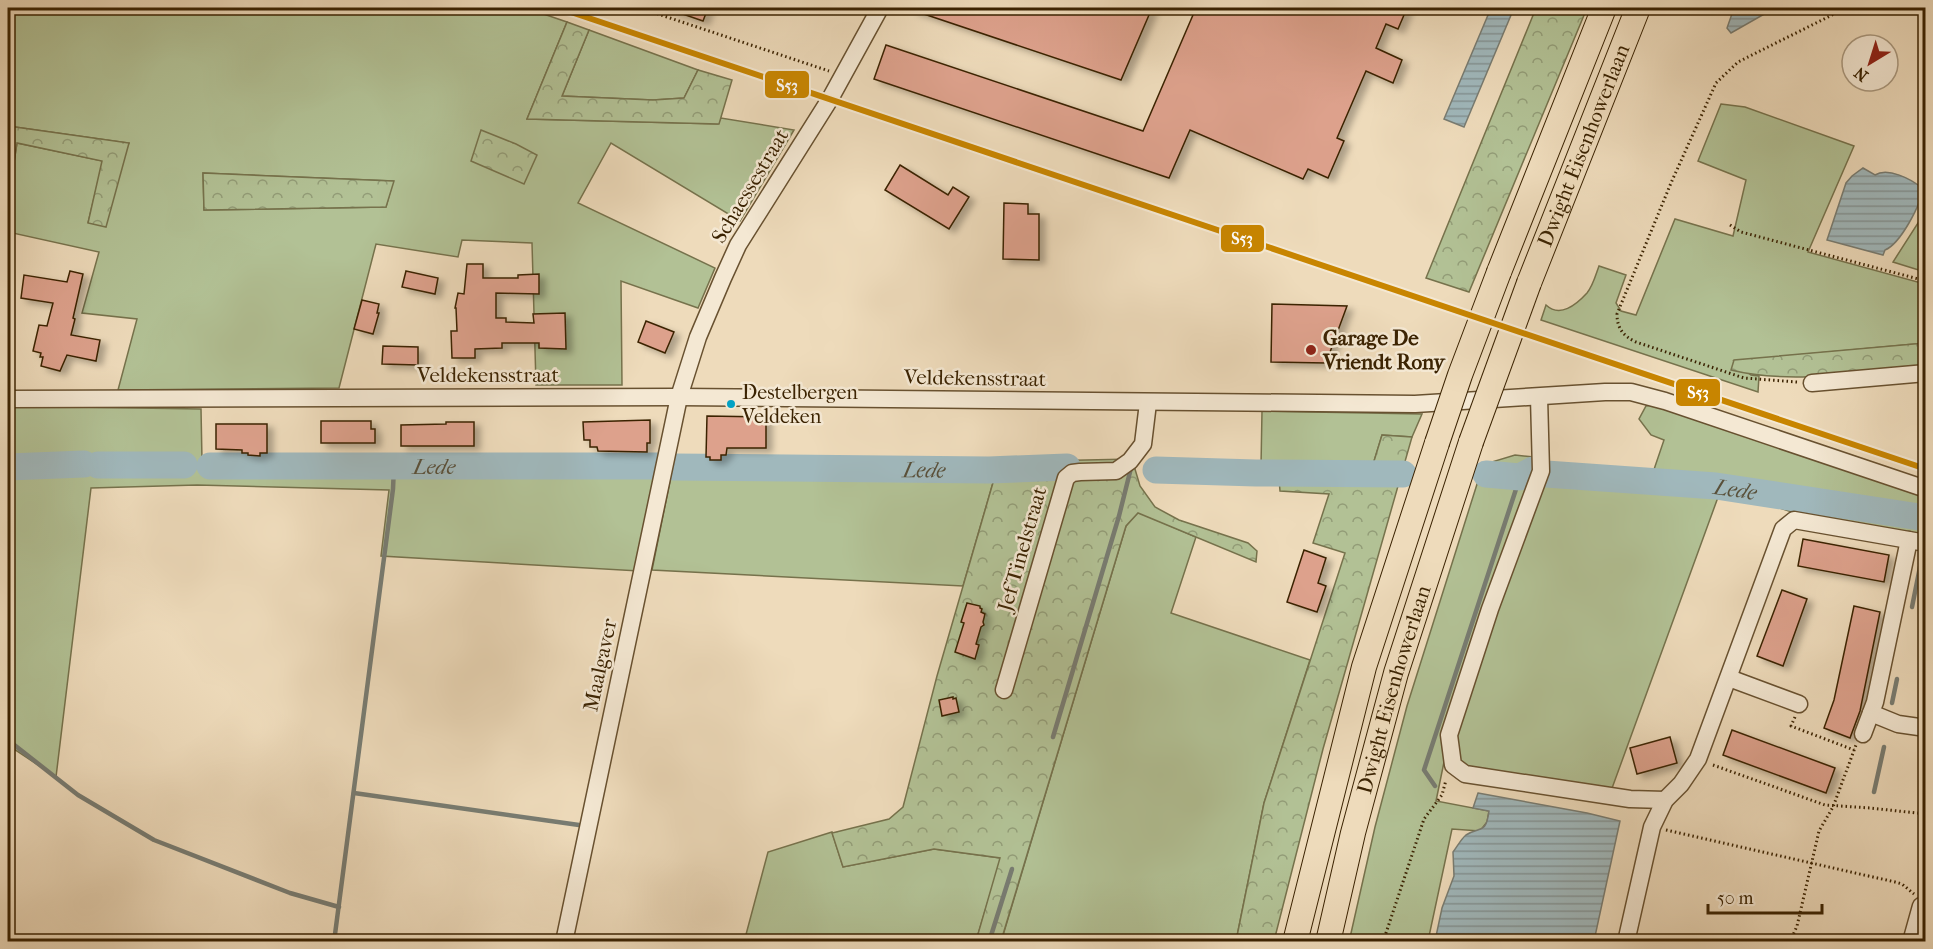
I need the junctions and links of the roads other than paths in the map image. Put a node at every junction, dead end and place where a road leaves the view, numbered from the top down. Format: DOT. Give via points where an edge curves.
graph roads {
  1 [pos="880,8"];
  2 [pos="1604,8"];
  3 [pos="1638,8"];
  4 [pos="1926,373"];
  5 [pos="1812,383"];
  6 [pos="679,397"];
  7 [pos="1539,397"];
  8 [pos="8,399"];
  9 [pos="1148,403"];
  10 [pos="1926,489"];
  11 [pos="1918,542"];
  12 [pos="1729,678"];
  13 [pos="1004,690"];
  14 [pos="1799,704"];
  15 [pos="1871,713"];
  16 [pos="1926,728"];
  17 [pos="1863,734"];
  18 [pos="1665,800"];
  19 [pos="1921,906"];
  20 [pos="564,942"];
  21 [pos="1295,942"];
  22 [pos="1328,942"];
  23 [pos="1626,942"];
  24 [pos="1911,942"];
  1 -- 6 [label="street, Schaessestraat" via="843,76 738,245 698,337"];
  2 -- 21 [label="highway, Dwight Eisenhowerlaan, bridge" via="1499,272 1437,443 1364,667"];
  3 -- 22 [label="highway, Dwight Eisenhowerlaan, bridge" via="1471,442 1396,673"];
  4 -- 5 [label="street"];
  6 -- 8 [label="street, Veldekensstraat"];
  6 -- 9 [label="street, Veldekensstraat"];
  6 -- 20 [label="street, Maalgaver"];
  7 -- 9 [label="street, Veldekensstraat" via="1415,405"];
  7 -- 10 [label="street, Veldekensstraat" via="1631,392 1665,400"];
  7 -- 18 [label="street" via="1541,471 1449,735 1453,765 1465,774 1630,799"];
  9 -- 13 [label="street, Jef Tinelstraat" via="1143,444 1130,461 1116,471 1071,473 1066,478"];
  11 -- 12 [label="street" via="1794,520 1783,529"];
  11 -- 15 [label="street"];
  12 -- 14 [label="street"];
  12 -- 18 [label="street" via="1698,759"];
  15 -- 16 [label="street" via="1898,724"];
  15 -- 17 [label="street"];
  18 -- 23 [label="street" via="1652,827"];
  19 -- 24 [label="street"];
}
